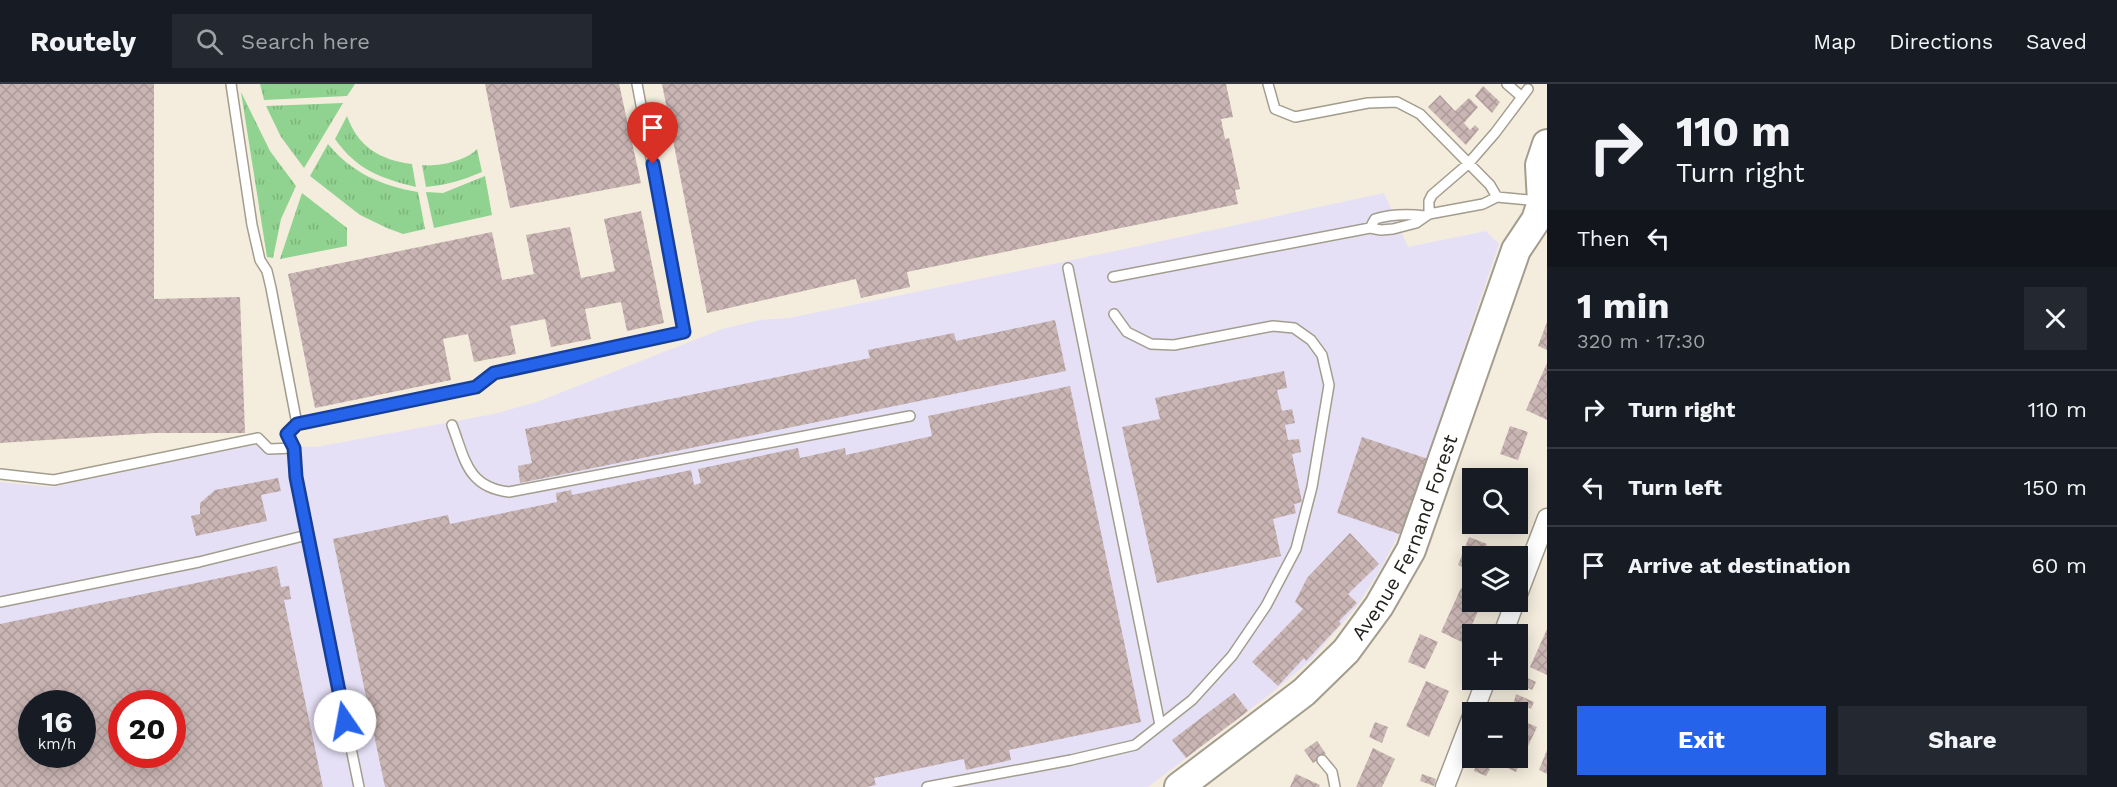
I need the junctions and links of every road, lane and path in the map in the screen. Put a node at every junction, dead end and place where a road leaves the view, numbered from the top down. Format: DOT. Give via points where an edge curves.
graph roads {
  1 [pos="231,84"];
  2 [pos="637,84"];
  3 [pos="1268,84"];
  4 [pos="1507,84"];
  5 [pos="1547,144"];
  6 [pos="1468,164"];
  7 [pos="1497,198"];
  8 [pos="1541,205"];
  9 [pos="1427,215"];
  10 [pos="1068,268"];
  11 [pos="1113,277"];
  12 [pos="1114,314"];
  13 [pos="910,416"];
  14 [pos="297,424"];
  15 [pos="452,425"];
  16 [pos="294,448"];
  17 [pos="0,474"];
  18 [pos="1547,518"];
  19 [pos="307,535"];
  20 [pos="1528,568"];
  21 [pos="0,602"];
  22 [pos="1482,690"];
  23 [pos="1160,725"];
  24 [pos="1322,760"];
  25 [pos="359,787"];
  26 [pos="927,787"];
  27 [pos="1179,787"];
  28 [pos="1207,787"];
  29 [pos="1335,787"];
  30 [pos="1444,787"];
  1 -- 14 [label="lane" via="252,225 260,260 267,271"];
  2 -- 14 [label="lane" via="684,332 494,373 476,387"];
  3 -- 6 [label="lane" via="1275,109 1294,117 1368,103 1397,102 1420,114"];
  4 -- 6 [label="lane" via="1525,93"];
  5 -- 8 [label="main road" via="1540,165"];
  6 -- 7 [label="lane" via="1490,185"];
  6 -- 9 [label="lane" via="1432,195"];
  7 -- 8 [label="lane"];
  7 -- 9 [label="lane"];
  8 -- 27 [label="main road, Avenue Fernand Forest" via="1516,250 1411,550 1379,606 1346,651 1304,692"];
  8 -- 28 [label="main road, Avenue Fernand Forest" via="1534,251 1425,556 1358,660 1320,701"];
  9 -- 11 [label="lane" via="1416,223 1394,229 1370,228"];
  10 -- 23 [label="lane"];
  12 -- 23 [label="lane" via="1127,332 1151,344 1174,345 1273,326 1294,328 1311,340 1322,355 1329,385 1314,477 1296,549 1266,606 1232,656 1192,700"];
  13 -- 15 [label="lane" via="509,492 480,484 471,473"];
  14 -- 16 [label="lane" via="287,434"];
  16 -- 17 [label="lane" via="269,449 258,438 54,480"];
  16 -- 19 [label="lane"];
  18 -- 20 [label="street"];
  19 -- 21 [label="lane" via="199,562"];
  19 -- 25 [label="lane"];
  22 -- 30 [label="street"];
  23 -- 26 [label="lane" via="1135,745"];
  24 -- 29 [label="lane" via="1332,772"];
}
